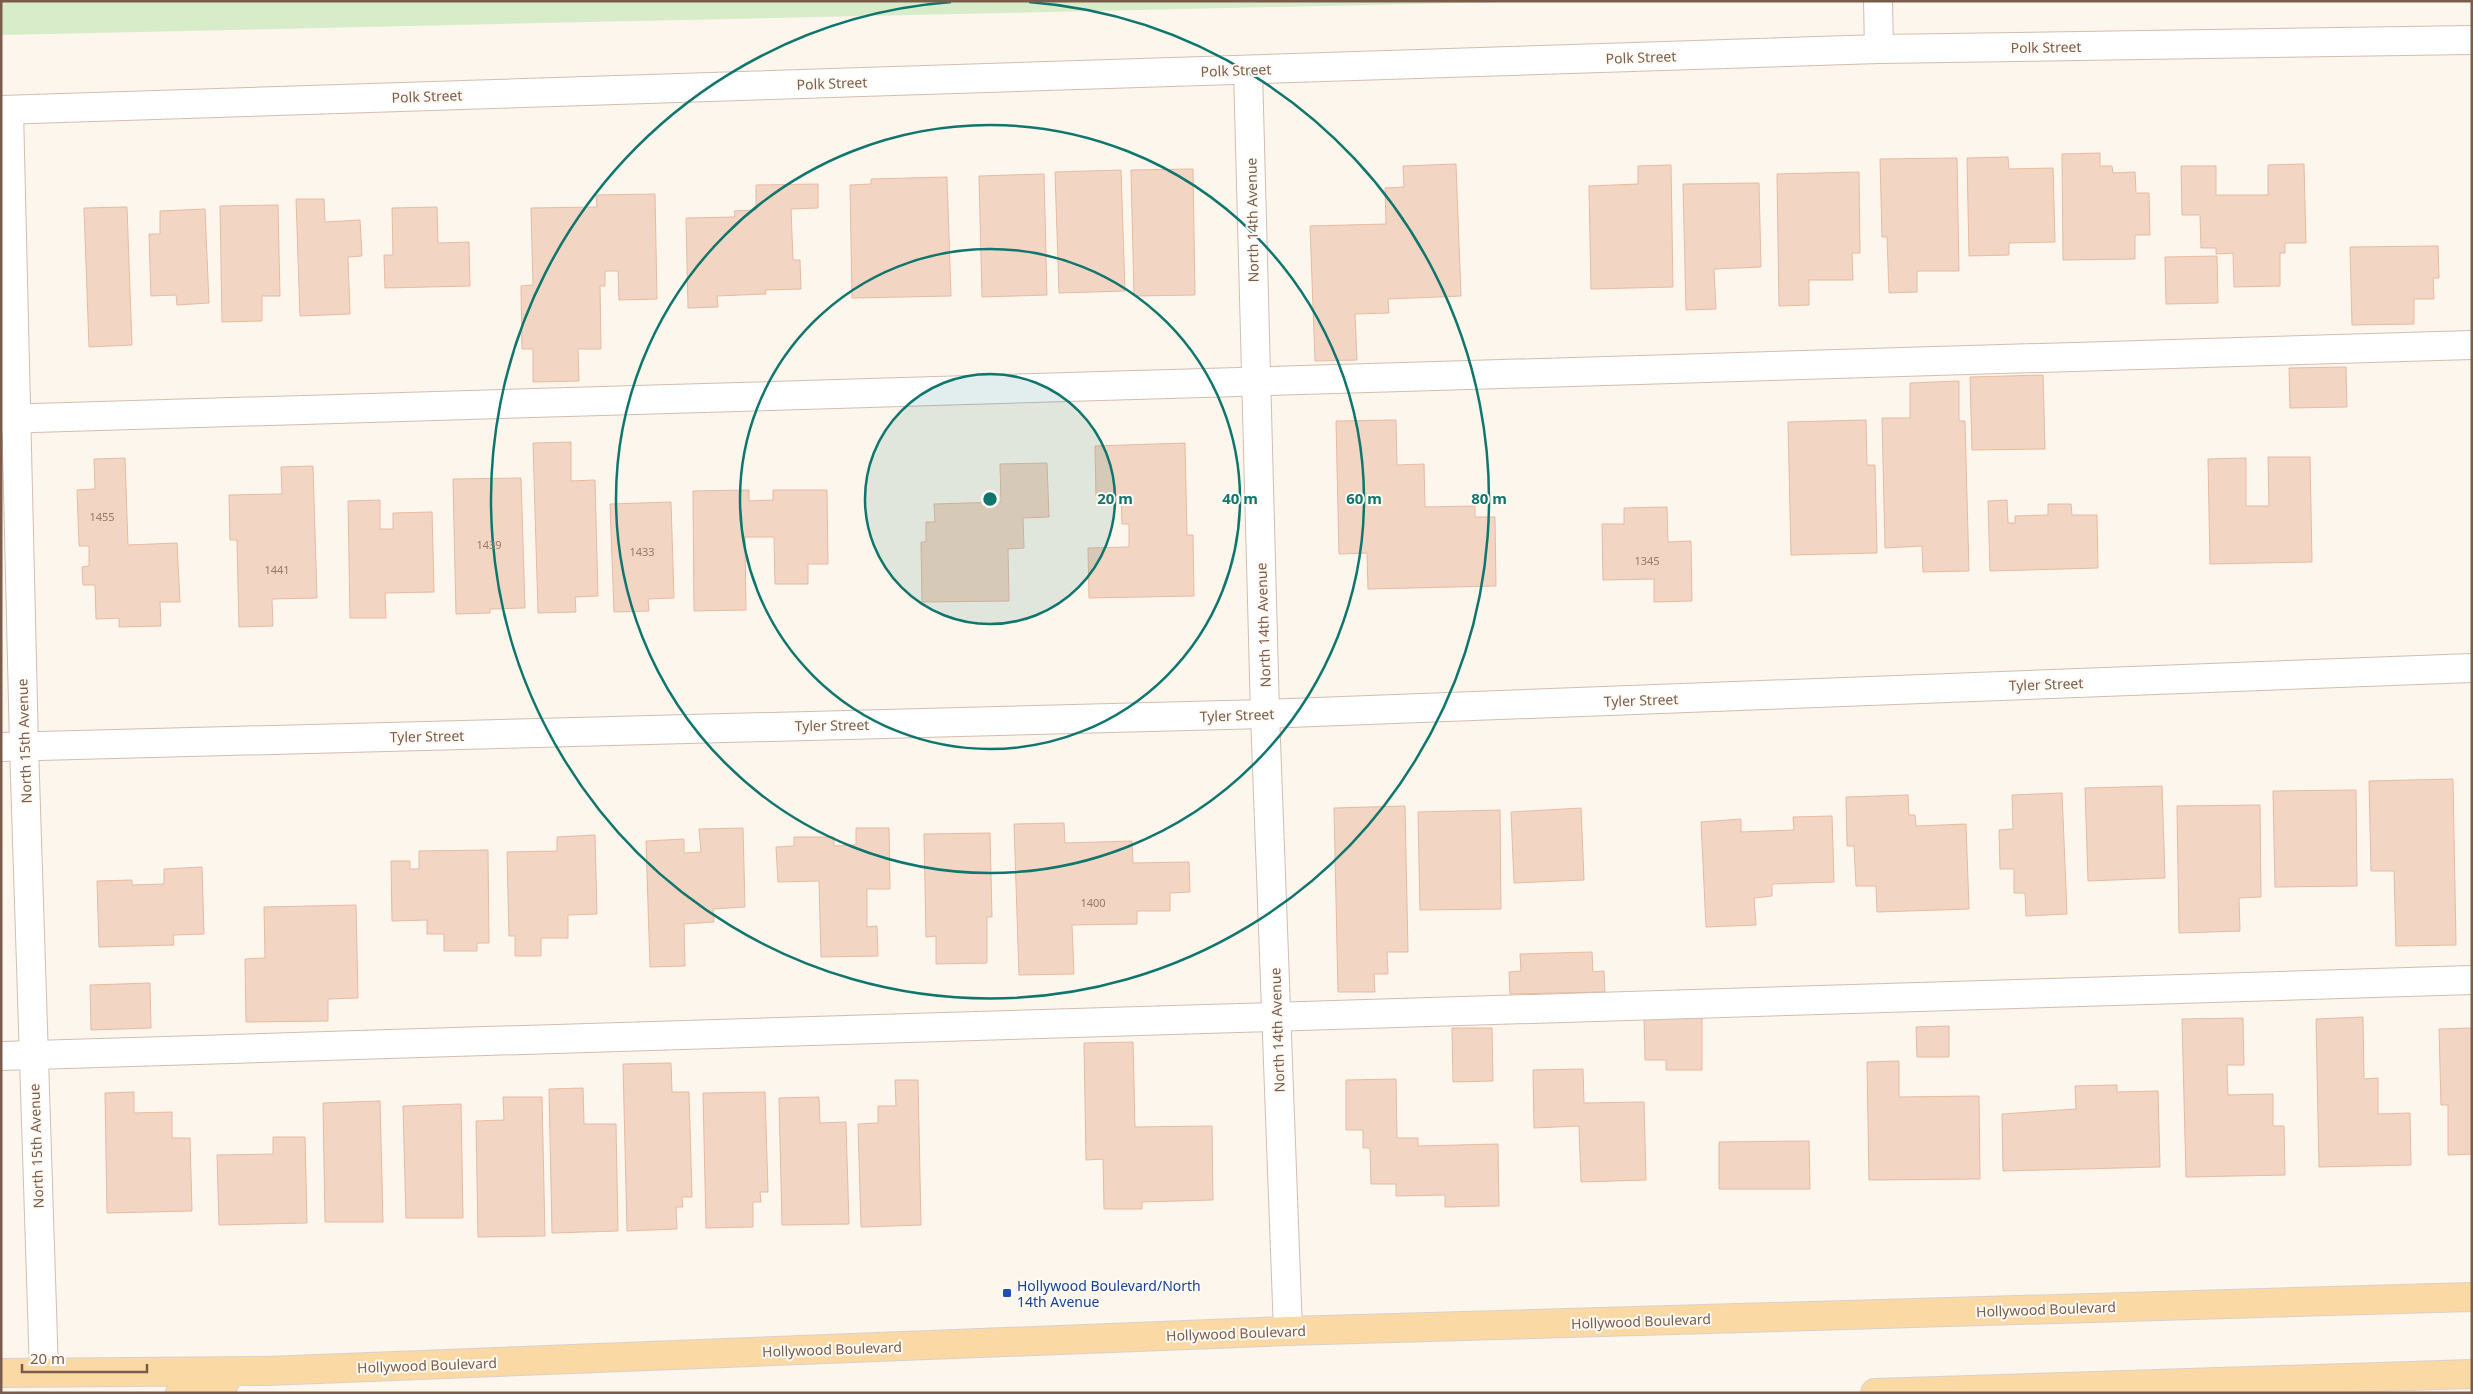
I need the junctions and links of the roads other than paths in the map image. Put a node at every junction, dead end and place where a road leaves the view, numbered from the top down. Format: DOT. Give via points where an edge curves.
graph roads {
  1 [pos="1878,1"];
  2 [pos="2472,40"];
  3 [pos="1879,50"];
  4 [pos="1248,70"];
  5 [pos="5,110"];
  6 [pos="2472,345"];
  7 [pos="1256,381"];
  8 [pos="9,419"];
  9 [pos="2472,668"];
  10 [pos="1265,714"];
  11 [pos="13,746"];
  12 [pos="2472,980"];
  13 [pos="1276,1016"];
  14 [pos="34,1055"];
  15 [pos="1,1056"];
  16 [pos="2472,1297"];
  17 [pos="1288,1331"];
  18 [pos="267,1371"];
  19 [pos="44,1372"];
  20 [pos="1,1373"];
  21 [pos="2472,1374"];
  22 [pos="5,1393"];
  23 [pos="180,1393"];
  24 [pos="1875,1393"];
  1 -- 3 [label="street"];
  2 -- 3 [label="street, Polk Street"];
  3 -- 4 [label="street, Polk Street"];
  4 -- 5 [label="street, Polk Street"];
  4 -- 7 [label="street, North 14th Avenue"];
  5 -- 8 [label="street, North 15th Avenue"];
  6 -- 7 [label="street"];
  7 -- 8 [label="street"];
  7 -- 10 [label="street, North 14th Avenue"];
  8 -- 11 [label="street, North 15th Avenue"];
  9 -- 10 [label="street, Tyler Street"];
  10 -- 11 [label="street, Tyler Street"];
  10 -- 13 [label="street, North 14th Avenue"];
  11 -- 14 [label="street, North 15th Avenue"];
  12 -- 13 [label="street"];
  13 -- 14 [label="street"];
  13 -- 17 [label="street, North 14th Avenue"];
  14 -- 15 [label="street"];
  14 -- 19 [label="street, North 15th Avenue"];
  16 -- 17 [label="main road, Hollywood Boulevard"];
  17 -- 18 [label="main road, Hollywood Boulevard"];
  18 -- 19 [label="main road, Hollywood Boulevard"];
  18 -- 23 [label="main road"];
  19 -- 20 [label="main road, Hollywood Boulevard"];
  19 -- 22 [label="main road"];
  21 -- 24 [label="main road"];
}
